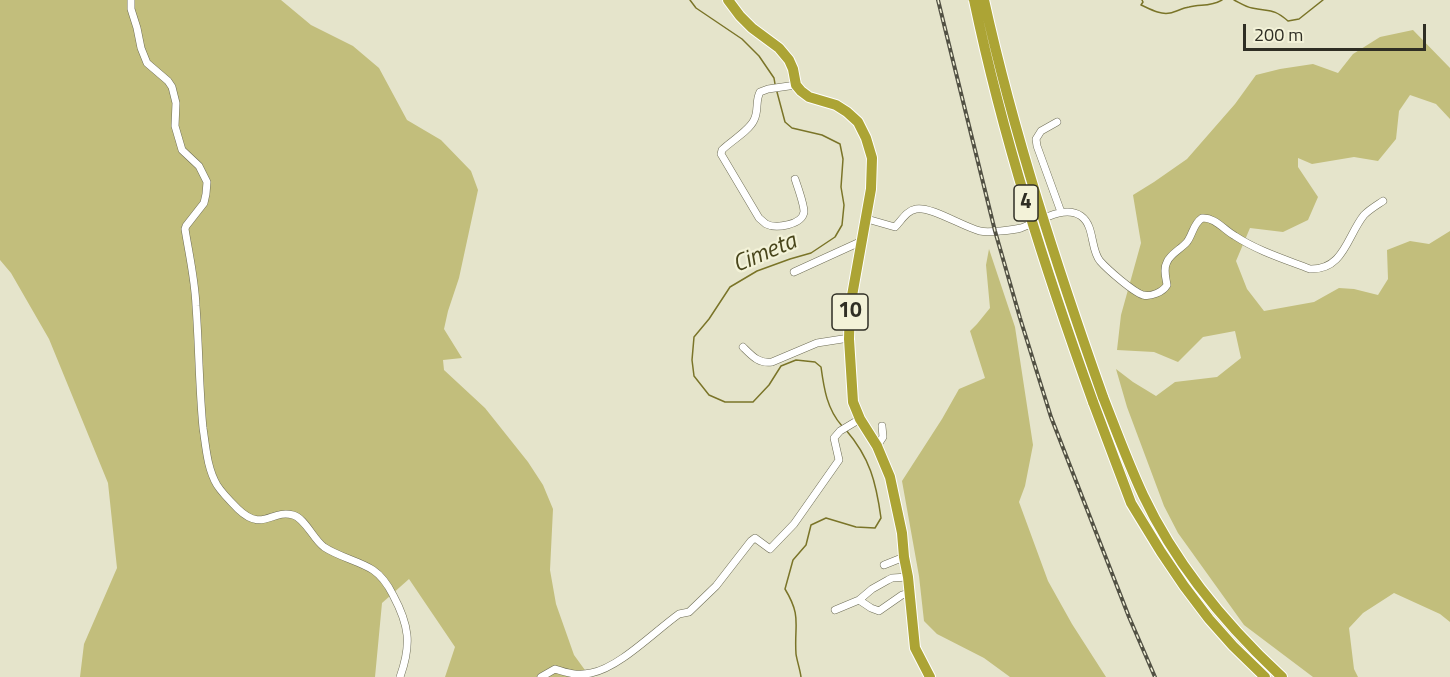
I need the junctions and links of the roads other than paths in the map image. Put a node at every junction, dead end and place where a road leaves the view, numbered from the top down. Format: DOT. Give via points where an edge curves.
graph roads {
  1 [pos="132,0"];
  2 [pos="728,0"];
  3 [pos="974,0"];
  4 [pos="984,0"];
  5 [pos="791,85"];
  6 [pos="1057,122"];
  7 [pos="795,179"];
  8 [pos="1383,201"];
  9 [pos="1061,212"];
  10 [pos="867,219"];
  11 [pos="862,242"];
  12 [pos="794,272"];
  13 [pos="849,338"];
  14 [pos="743,347"];
  15 [pos="1098,400"];
  16 [pos="860,419"];
  17 [pos="882,426"];
  18 [pos="877,446"];
  19 [pos="904,557"];
  20 [pos="884,565"];
  21 [pos="908,577"];
  22 [pos="909,593"];
  23 [pos="859,600"];
  24 [pos="835,610"];
  25 [pos="400,677"];
  26 [pos="541,677"];
  27 [pos="930,677"];
  28 [pos="1266,677"];
  29 [pos="1282,677"];
  1 -- 25 [label="street" via="131,9 147,63 172,87 175,126 182,150 200,166 207,182 204,203 186,229 196,303 207,458 217,486 248,518 258,520 284,514 299,518 323,546 374,571 386,582 406,625 408,645"];
  2 -- 5 [label="highway" via="752,28 789,60 793,69"];
  3 -- 15 [label="highway, 4, bridge" via="1000,114 1033,228 1063,321"];
  4 -- 15 [label="highway, 4, bridge" via="1047,237"];
  5 -- 7 [label="street" via="760,92 754,121 722,150 722,158 766,224 794,224 802,218 804,209"];
  5 -- 10 [label="highway, 10" via="809,97 836,105 861,126 872,158"];
  6 -- 9 [label="street" via="1041,131 1036,139"];
  8 -- 9 [label="street" via="1363,217 1337,259 1318,269 1253,247 1210,219 1202,218 1167,261 1164,290 1150,295 1126,284 1100,261 1083,217"];
  9 -- 10 [label="street" via="1019,228 981,232 918,208 903,216 896,227"];
  10 -- 11 [label="highway, 10"];
  11 -- 12 [label="street"];
  11 -- 13 [label="highway, 10" via="850,307"];
  13 -- 14 [label="street" via="817,343 766,363"];
  13 -- 16 [label="highway, 10" via="853,402"];
  15 -- 28 [label="highway, 4" via="1131,503 1209,619"];
  15 -- 29 [label="highway, 4" via="1168,542 1217,610"];
  16 -- 18 [label="highway, 10"];
  16 -- 26 [label="street" via="834,438 839,460 794,524 770,549 755,538 689,612 679,614 614,664 591,673 567,674 555,669"];
  17 -- 18 [label="street" via="883,437"];
  18 -- 19 [label="highway, 10" via="895,496"];
  19 -- 20 [label="street"];
  19 -- 21 [label="highway, 10"];
  21 -- 22 [label="highway, 10"];
  21 -- 23 [label="street" via="892,578"];
  22 -- 23 [label="street" via="879,611"];
  22 -- 27 [label="highway, 10" via="915,648"];
  23 -- 24 [label="street"];
}
